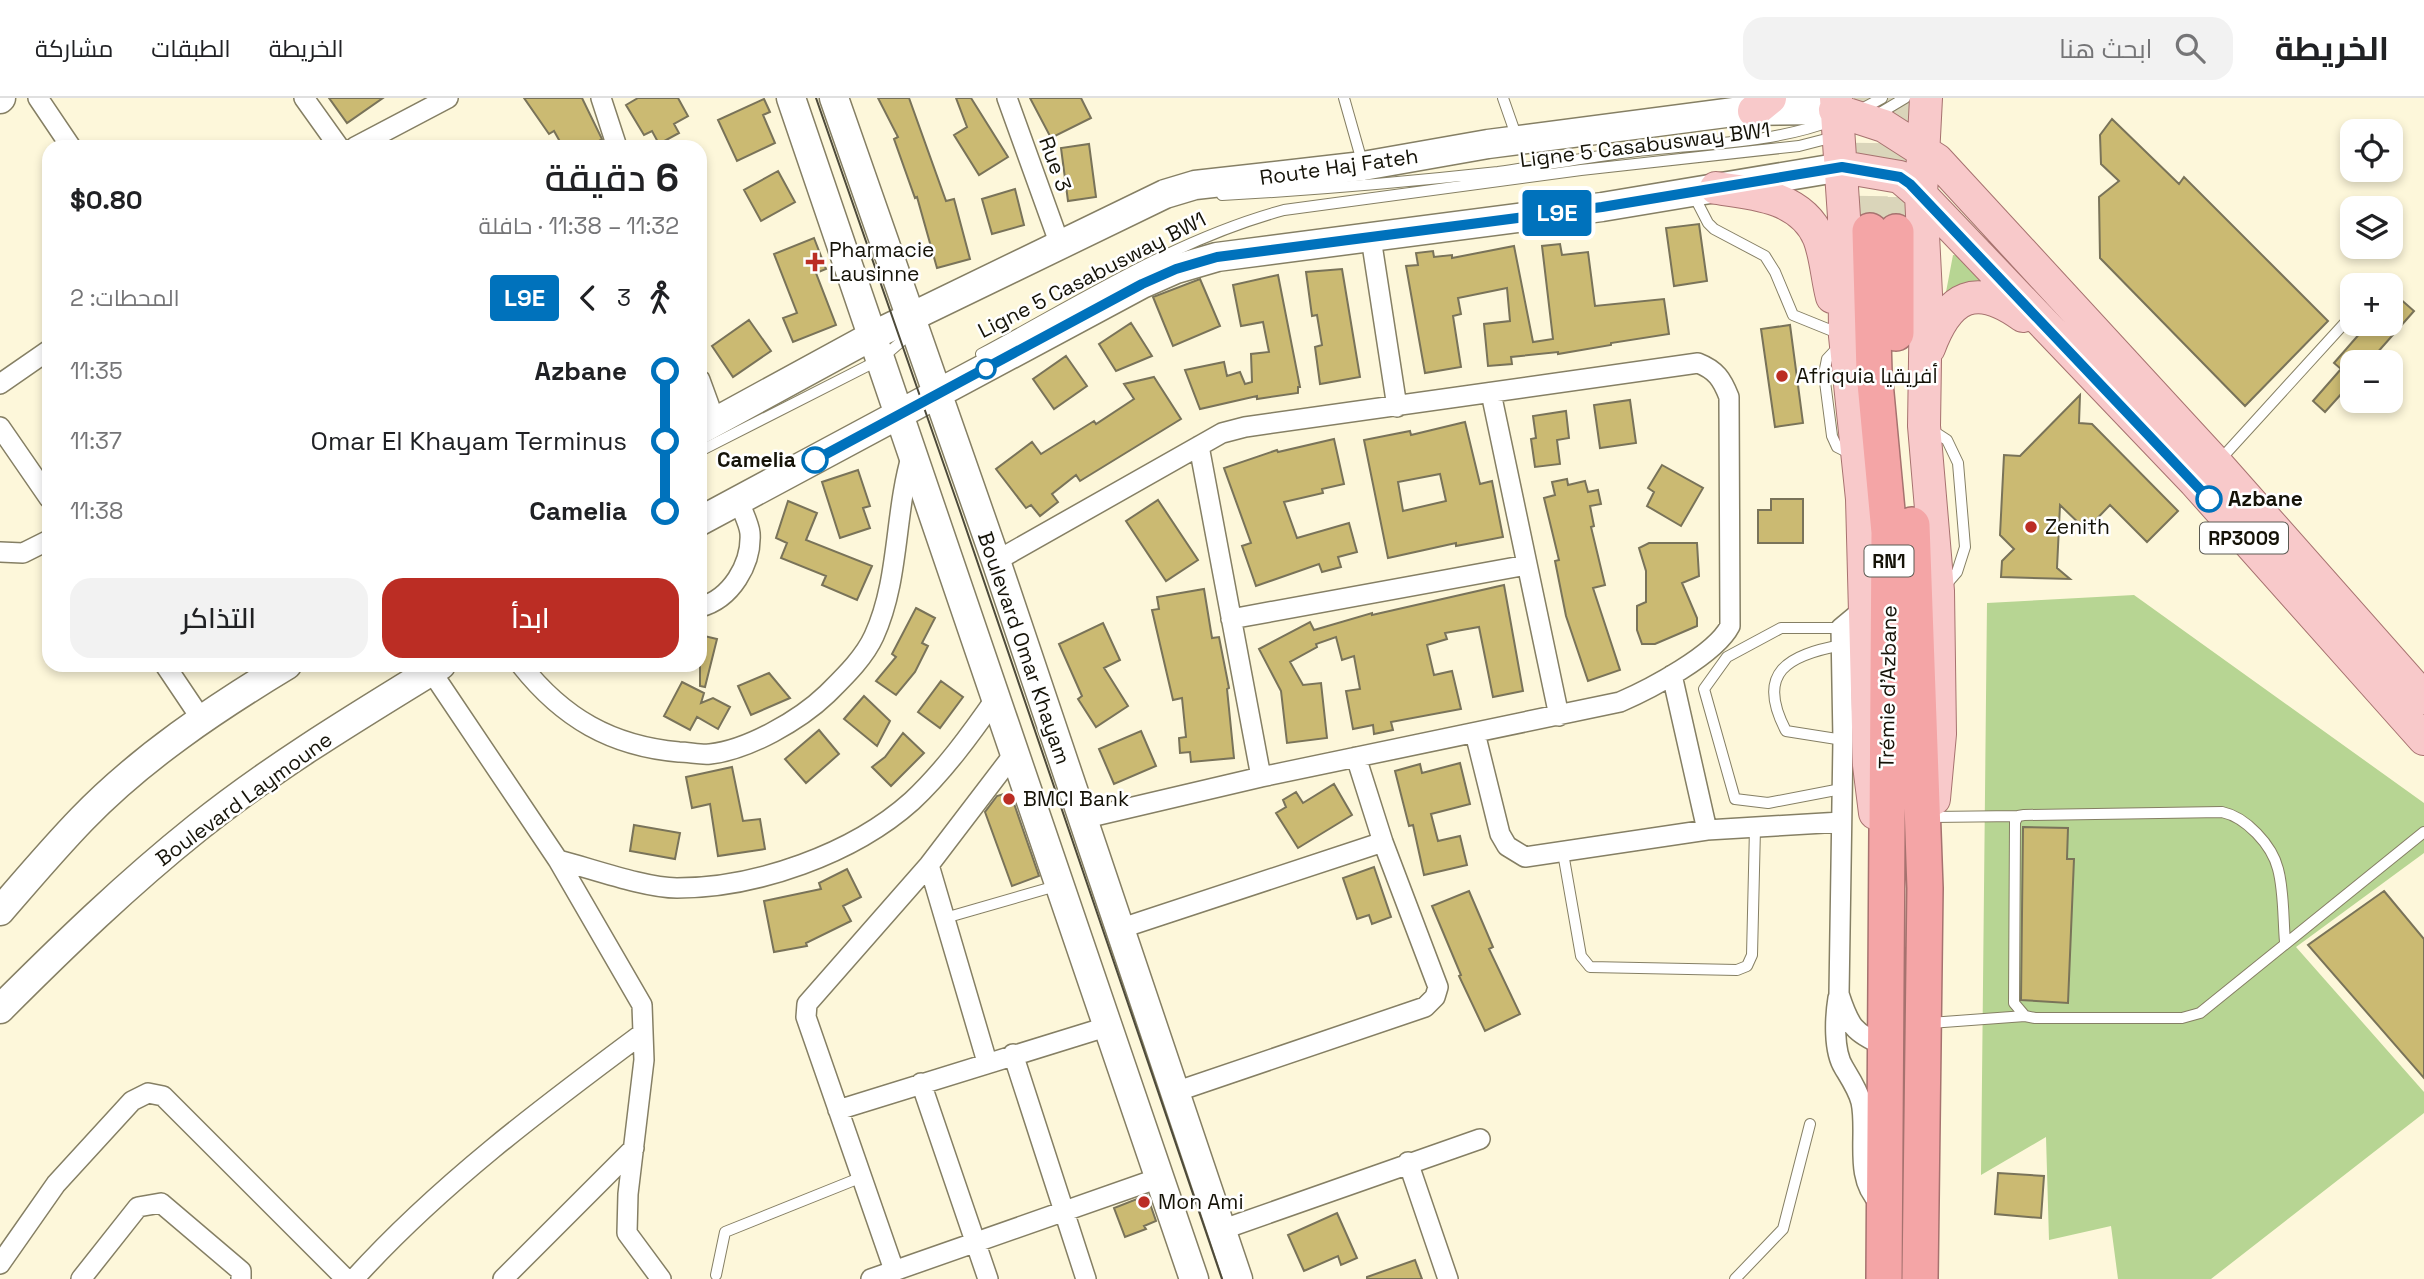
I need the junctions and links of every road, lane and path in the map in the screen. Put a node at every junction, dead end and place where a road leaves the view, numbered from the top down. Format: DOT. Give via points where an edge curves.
graph roads {
  1 [pos="38,98"];
  2 [pos="304,98"];
  3 [pos="448,98"];
  4 [pos="601,98"];
  5 [pos="791,98"];
  6 [pos="834,98"];
  7 [pos="1007,98"];
  8 [pos="1344,98"];
  9 [pos="1503,98"];
  10 [pos="1919,99"];
  11 [pos="1762,105"];
  12 [pos="1858,116"];
  13 [pos="66,140"];
  14 [pos="334,140"];
  15 [pos="368,140"];
  16 [pos="616,140"];
  17 [pos="1518,142"];
  18 [pos="1363,166"];
  19 [pos="1842,167"];
  20 [pos="1916,174"];
  21 [pos="1704,191"];
  22 [pos="1210,196"];
  23 [pos="1192,198"];
  24 [pos="1978,204"];
  25 [pos="1870,227"];
  26 [pos="1371,237"];
  27 [pos="1060,245"];
  28 [pos="1015,279"];
  29 [pos="916,324"];
  30 [pos="2340,329"];
  31 [pos="1845,336"];
  32 [pos="2059,341"];
  33 [pos="877,347"];
  34 [pos="42,355"];
  35 [pos="1926,357"];
  36 [pos="966,363"];
  37 [pos="0,384"];
  38 [pos="937,384"];
  39 [pos="1491,393"];
  40 [pos="1397,407"];
  41 [pos="897,411"];
  42 [pos="708,426"];
  43 [pos="0,427"];
  44 [pos="1199,446"];
  45 [pos="707,447"];
  46 [pos="912,454"];
  47 [pos="2206,473"];
  48 [pos="42,488"];
  49 [pos="739,501"];
  50 [pos="707,510"];
  51 [pos="707,518"];
  52 [pos="42,543"];
  53 [pos="0,552"];
  54 [pos="996,561"];
  55 [pos="1527,565"];
  56 [pos="707,603"];
  57 [pos="1231,619"];
  58 [pos="1849,627"];
  59 [pos="169,672"];
  60 [pos="276,672"];
  61 [pos="430,672"];
  62 [pos="439,672"];
  63 [pos="527,672"];
  64 [pos="1672,675"];
  65 [pos="996,698"];
  66 [pos="2424,698"];
  67 [pos="1559,716"];
  68 [pos="202,720"];
  69 [pos="1475,733"];
  70 [pos="2424,739"];
  71 [pos="1843,740"];
  72 [pos="1013,755"];
  73 [pos="1356,757"];
  74 [pos="1261,777"];
  75 [pos="1841,789"];
  76 [pos="2018,816"];
  77 [pos="1932,817"];
  78 [pos="1082,819"];
  79 [pos="1841,821"];
  80 [pos="1755,828"];
  81 [pos="1707,830"];
  82 [pos="2424,832"];
  83 [pos="1383,842"];
  84 [pos="1563,853"];
  85 [pos="558,860"];
  86 [pos="929,865"];
  87 [pos="1060,885"];
  88 [pos="1925,888"];
  89 [pos="1886,891"];
  90 [pos="0,911"];
  91 [pos="945,918"];
  92 [pos="1119,929"];
  93 [pos="2285,942"];
  94 [pos="1839,994"];
  95 [pos="0,1009"];
  96 [pos="2025,1016"];
  97 [pos="1923,1024"];
  98 [pos="1106,1027"];
  99 [pos="643,1033"];
  100 [pos="1885,1046"];
  101 [pos="1013,1054"];
  102 [pos="987,1062"];
  103 [pos="921,1083"];
  104 [pos="1175,1092"];
  105 [pos="838,1110"];
  106 [pos="1810,1124"];
  107 [pos="1480,1139"];
  108 [pos="634,1148"];
  109 [pos="1408,1162"];
  110 [pos="862,1177"];
  111 [pos="1159,1178"];
  112 [pos="1884,1207"];
  113 [pos="1063,1213"];
  114 [pos="1221,1230"];
  115 [pos="975,1243"];
  116 [pos="0,1264"];
  117 [pos="894,1270"];
  118 [pos="716,1275"];
  119 [pos="81,1279"];
  120 [pos="241,1279"];
  121 [pos="346,1279"];
  122 [pos="355,1279"];
  123 [pos="503,1279"];
  124 [pos="661,1279"];
  125 [pos="871,1279"];
  126 [pos="988,1279"];
  127 [pos="1086,1279"];
  128 [pos="1194,1279"];
  129 [pos="1238,1279"];
  130 [pos="1448,1279"];
  131 [pos="1735,1279"];
  132 [pos="1884,1279"];
  133 [pos="1920,1279"];
  1 -- 13 [label="street"];
  2 -- 14 [label="street"];
  3 -- 15 [label="street"];
  4 -- 16 [label="street"];
  5 -- 33 [label="main road, Boulevard Omar Khayam"];
  6 -- 29 [label="main road, Boulevard Omar Khayam"];
  7 -- 27 [label="street, Rue 3"];
  8 -- 18 [label="lane"];
  9 -- 17 [label="lane"];
  10 -- 12 [label="main road"];
  10 -- 20 [label="main road"];
  10 -- 24 [label="main road"];
  11 -- 12 [label="main road, Route Haj Fateh"];
  11 -- 17 [label="main road, Route Haj Fateh"];
  12 -- 19 [label="main road"];
  12 -- 20 [label="main road"];
  12 -- 22 [label="lane, Ligne 5 Casabusway BW1" via="1746,141 1317,190"];
  12 -- 36 [label="lane, Ligne 5 Casabusway BW1" via="1799,146 1581,170 1273,213 1186,245"];
  17 -- 18 [label="main road, Route Haj Fateh"];
  18 -- 27 [label="main road, Route Haj Fateh" via="1195,185 1165,194"];
  19 -- 20 [label="main road"];
  19 -- 21 [label="main road"];
  19 -- 25 [label="main road"];
  20 -- 24 [label="main road"];
  20 -- 25 [label="main road" via="1867,189"];
  20 -- 32 [label="main road, RP3009"];
  20 -- 35 [label="main road"];
  21 -- 26 [label="main road"];
  21 -- 31 [label="lane" via="1708,223 1765,256 1793,315"];
  21 -- 31 [label="main road" via="1767,197 1792,206 1809,222 1819,239"];
  23 -- 28 [label="lane, Ligne 5 Casabusway BW1" via="1149,211"];
  24 -- 47 [label="main road, RP3009"];
  25 -- 31 [label="main road"];
  25 -- 88 [label="highway, Trémie d'Azbane / RN1" via="1896,379 1912,518"];
  25 -- 89 [label="highway, Trémie d'Azbane / RN1" via="1874,372 1889,532"];
  26 -- 38 [label="main road" via="1217,257 1176,269"];
  26 -- 40 [label="street"];
  27 -- 29 [label="main road, Route Haj Fateh"];
  29 -- 33 [label="main road, Route Haj Fateh"];
  29 -- 38 [label="main road, Boulevard Omar Khayam"];
  30 -- 47 [label="lane"];
  31 -- 58 [label="main road" via="1862,499"];
  32 -- 35 [label="main road" via="2008,305 1976,296 1949,310"];
  32 -- 47 [label="main road, RP3009"];
  33 -- 41 [label="main road, Boulevard Omar Khayam"];
  33 -- 42 [label="main road"];
  33 -- 45 [label="lane"];
  34 -- 37 [label="street"];
  35 -- 77 [label="main road" via="1924,426 1938,591 1940,734"];
  38 -- 41 [label="main road"];
  38 -- 54 [label="main road, Boulevard Omar Khayam"];
  39 -- 40 [label="street"];
  39 -- 55 [label="street"];
  39 -- 64 [label="street" via="1698,363 1721,378 1729,397 1730,626 1714,645"];
  40 -- 44 [label="street" via="1245,427"];
  41 -- 46 [label="main road, Boulevard Omar Khayam"];
  41 -- 49 [label="main road"];
  41 -- 50 [label="lane"];
  43 -- 48 [label="street"];
  44 -- 54 [label="street"];
  44 -- 57 [label="street"];
  46 -- 63 [label="street" via="890,587 873,637 847,674 807,713 760,739 711,754 650,749 600,732 561,709"];
  46 -- 65 [label="main road, Boulevard Omar Khayam"];
  47 -- 66 [label="main road, RP3009"];
  47 -- 70 [label="main road, RP3009"];
  49 -- 51 [label="main road"];
  49 -- 56 [label="street" via="750,531 749,550 741,574 725,594"];
  52 -- 53 [label="street" via="23,552"];
  54 -- 78 [label="main road, Boulevard Omar Khayam"];
  55 -- 57 [label="street"];
  55 -- 67 [label="street"];
  57 -- 74 [label="street"];
  58 -- 71 [label="street"];
  58 -- 71 [label="lane" via="1784,665 1775,684 1775,710 1786,731"];
  58 -- 75 [label="lane" via="1781,628 1727,657 1704,689 1735,799 1768,803"];
  58 -- 89 [label="main road"];
  59 -- 68 [label="street"];
  60 -- 68 [label="main road"];
  61 -- 95 [label="main road, Boulevard Laymoune" via="302,752 199,826"];
  62 -- 85 [label="street"];
  64 -- 67 [label="street" via="1620,702"];
  64 -- 81 [label="street"];
  65 -- 72 [label="main road, Boulevard Omar Khayam"];
  65 -- 85 [label="street" via="950,760 911,801 868,834 809,862 738,882 675,888"];
  67 -- 69 [label="street"];
  68 -- 90 [label="main road" via="91,810"];
  69 -- 73 [label="street"];
  69 -- 84 [label="street" via="1507,846 1532,858"];
  71 -- 75 [label="street"];
  72 -- 86 [label="street"];
  72 -- 87 [label="main road, Boulevard Omar Khayam"];
  73 -- 74 [label="street"];
  73 -- 83 [label="street"];
  74 -- 78 [label="street"];
  75 -- 79 [label="street"];
  76 -- 77 [label="lane"];
  76 -- 93 [label="lane" via="2234,815 2248,824 2278,869"];
  76 -- 96 [label="lane" via="2013,828 2014,1003"];
  77 -- 88 [label="main road"];
  78 -- 92 [label="main road, Boulevard Omar Khayam"];
  79 -- 80 [label="street"];
  79 -- 94 [label="street"];
  80 -- 81 [label="street"];
  80 -- 84 [label="lane" via="1752,956 1737,970 1590,967 1581,956"];
  81 -- 84 [label="street"];
  82 -- 93 [label="lane"];
  83 -- 92 [label="street"];
  83 -- 104 [label="street" via="1438,986 1435,997 1426,1006"];
  85 -- 99 [label="street" via="642,1005"];
  86 -- 91 [label="street"];
  86 -- 105 [label="street" via="807,1004 806,1017"];
  87 -- 91 [label="lane"];
  87 -- 98 [label="main road, Boulevard Omar Khayam"];
  88 -- 97 [label="highway, RN1"];
  89 -- 100 [label="highway, RN1"];
  91 -- 102 [label="street"];
  92 -- 104 [label="main road, Boulevard Omar Khayam"];
  93 -- 96 [label="lane" via="2192,1016"];
  94 -- 100 [label="street" via="1847,1021 1866,1038"];
  94 -- 112 [label="street" via="1834,1022 1842,1066 1861,1102 1869,1192"];
  96 -- 97 [label="lane"];
  97 -- 133 [label="highway, RN1"];
  98 -- 101 [label="street"];
  98 -- 111 [label="main road, Boulevard Omar Khayam"];
  99 -- 108 [label="street" via="645,1060"];
  99 -- 122 [label="street" via="523,1125 393,1236"];
  100 -- 112 [label="highway, RN1"];
  101 -- 102 [label="street"];
  101 -- 113 [label="street"];
  102 -- 103 [label="street"];
  103 -- 105 [label="street"];
  103 -- 115 [label="street"];
  104 -- 114 [label="main road, Boulevard Omar Khayam"];
  105 -- 110 [label="street"];
  106 -- 131 [label="lane" via="1783,1230"];
  107 -- 109 [label="street"];
  108 -- 123 [label="street"];
  108 -- 124 [label="street" via="627,1233"];
  109 -- 114 [label="street"];
  109 -- 130 [label="street"];
  110 -- 117 [label="street"];
  110 -- 118 [label="lane" via="725,1232"];
  111 -- 113 [label="street"];
  111 -- 128 [label="main road, Boulevard Omar Khayam"];
  112 -- 132 [label="highway, RN1"];
  113 -- 115 [label="street"];
  113 -- 127 [label="street"];
  114 -- 129 [label="main road, Boulevard Omar Khayam"];
  115 -- 117 [label="street"];
  115 -- 126 [label="street"];
  116 -- 121 [label="street" via="56,1184 132,1101 148,1093 163,1096"];
  117 -- 125 [label="street"];
  119 -- 120 [label="street" via="138,1207 161,1203 241,1271"];
}
